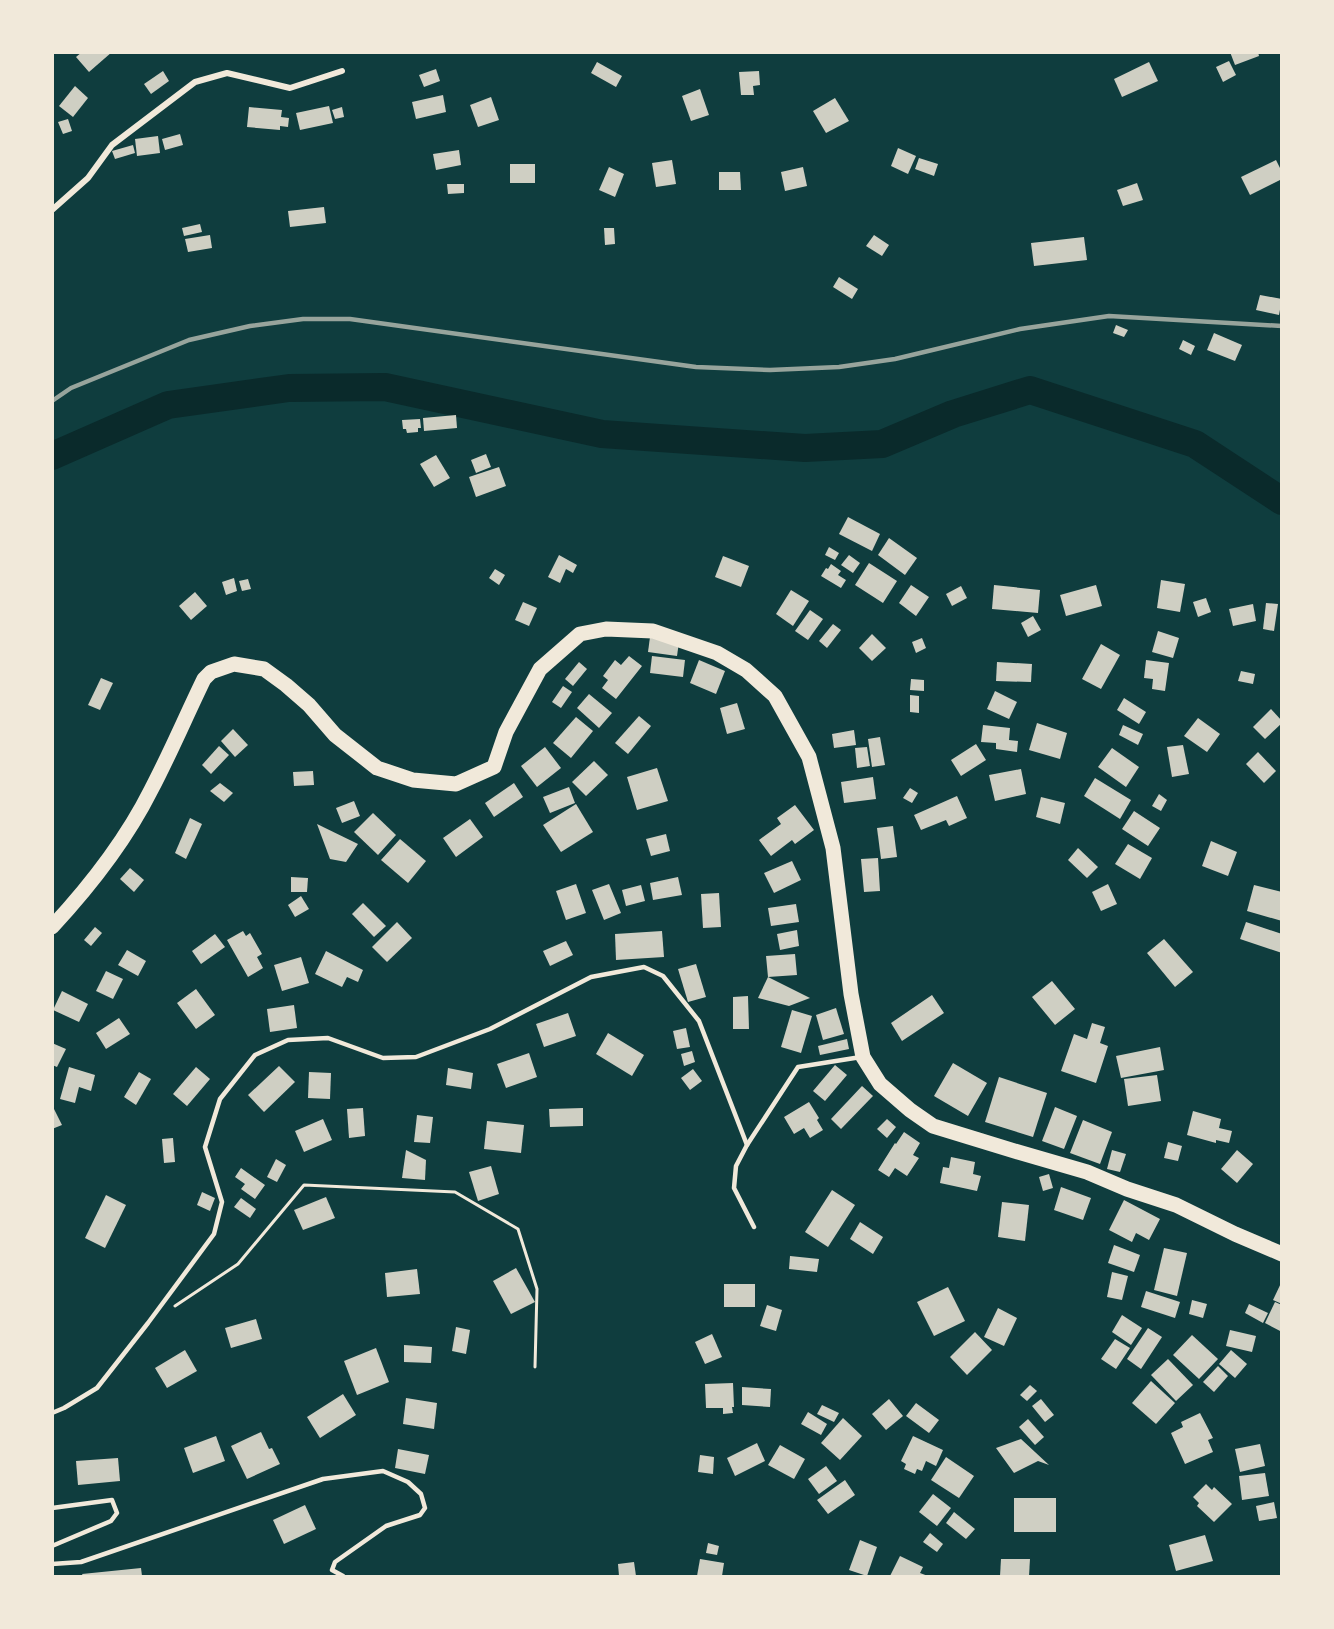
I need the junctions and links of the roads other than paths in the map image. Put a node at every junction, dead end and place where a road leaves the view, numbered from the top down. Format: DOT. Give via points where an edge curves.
graph roads {
  1 [pos="342,71"];
  2 [pos="52,210"];
  3 [pos="52,927"];
  4 [pos="863,1057"];
  5 [pos="747,1145"];
  6 [pos="754,1227"];
  7 [pos="1281,1254"];
  8 [pos="52,1413"];
  9 [pos="52,1508"];
  10 [pos="52,1546"];
  11 [pos="52,1564"];
  12 [pos="343,1576"];
  1 -- 2 [label="street" via="290,88 227,73 195,82 112,145 88,178"];
  3 -- 4 [label="highway" via="95,877 128,830 211,672 234,664 264,669 377,768 414,780 456,784 494,767 506,732 540,669 580,634 606,629 653,631 717,653 746,669 775,696 809,757 833,848"];
  4 -- 5 [label="lane" via="798,1067"];
  4 -- 7 [label="highway" via="880,1084 933,1126 1087,1172 1176,1205"];
  5 -- 6 [label="lane" via="736,1166 734,1188"];
  5 -- 8 [label="lane" via="699,1021 663,976 644,967 591,977 490,1029 416,1057 383,1058 328,1038 288,1040 255,1055 220,1099 205,1147 222,1202 214,1234 97,1388"];
  9 -- 10 [label="lane" via="112,1500 117,1513 111,1521"];
  11 -- 12 [label="lane" via="81,1562 323,1479 383,1471 408,1482 421,1494 426,1508 420,1515 386,1526 335,1562 332,1570"];
}
